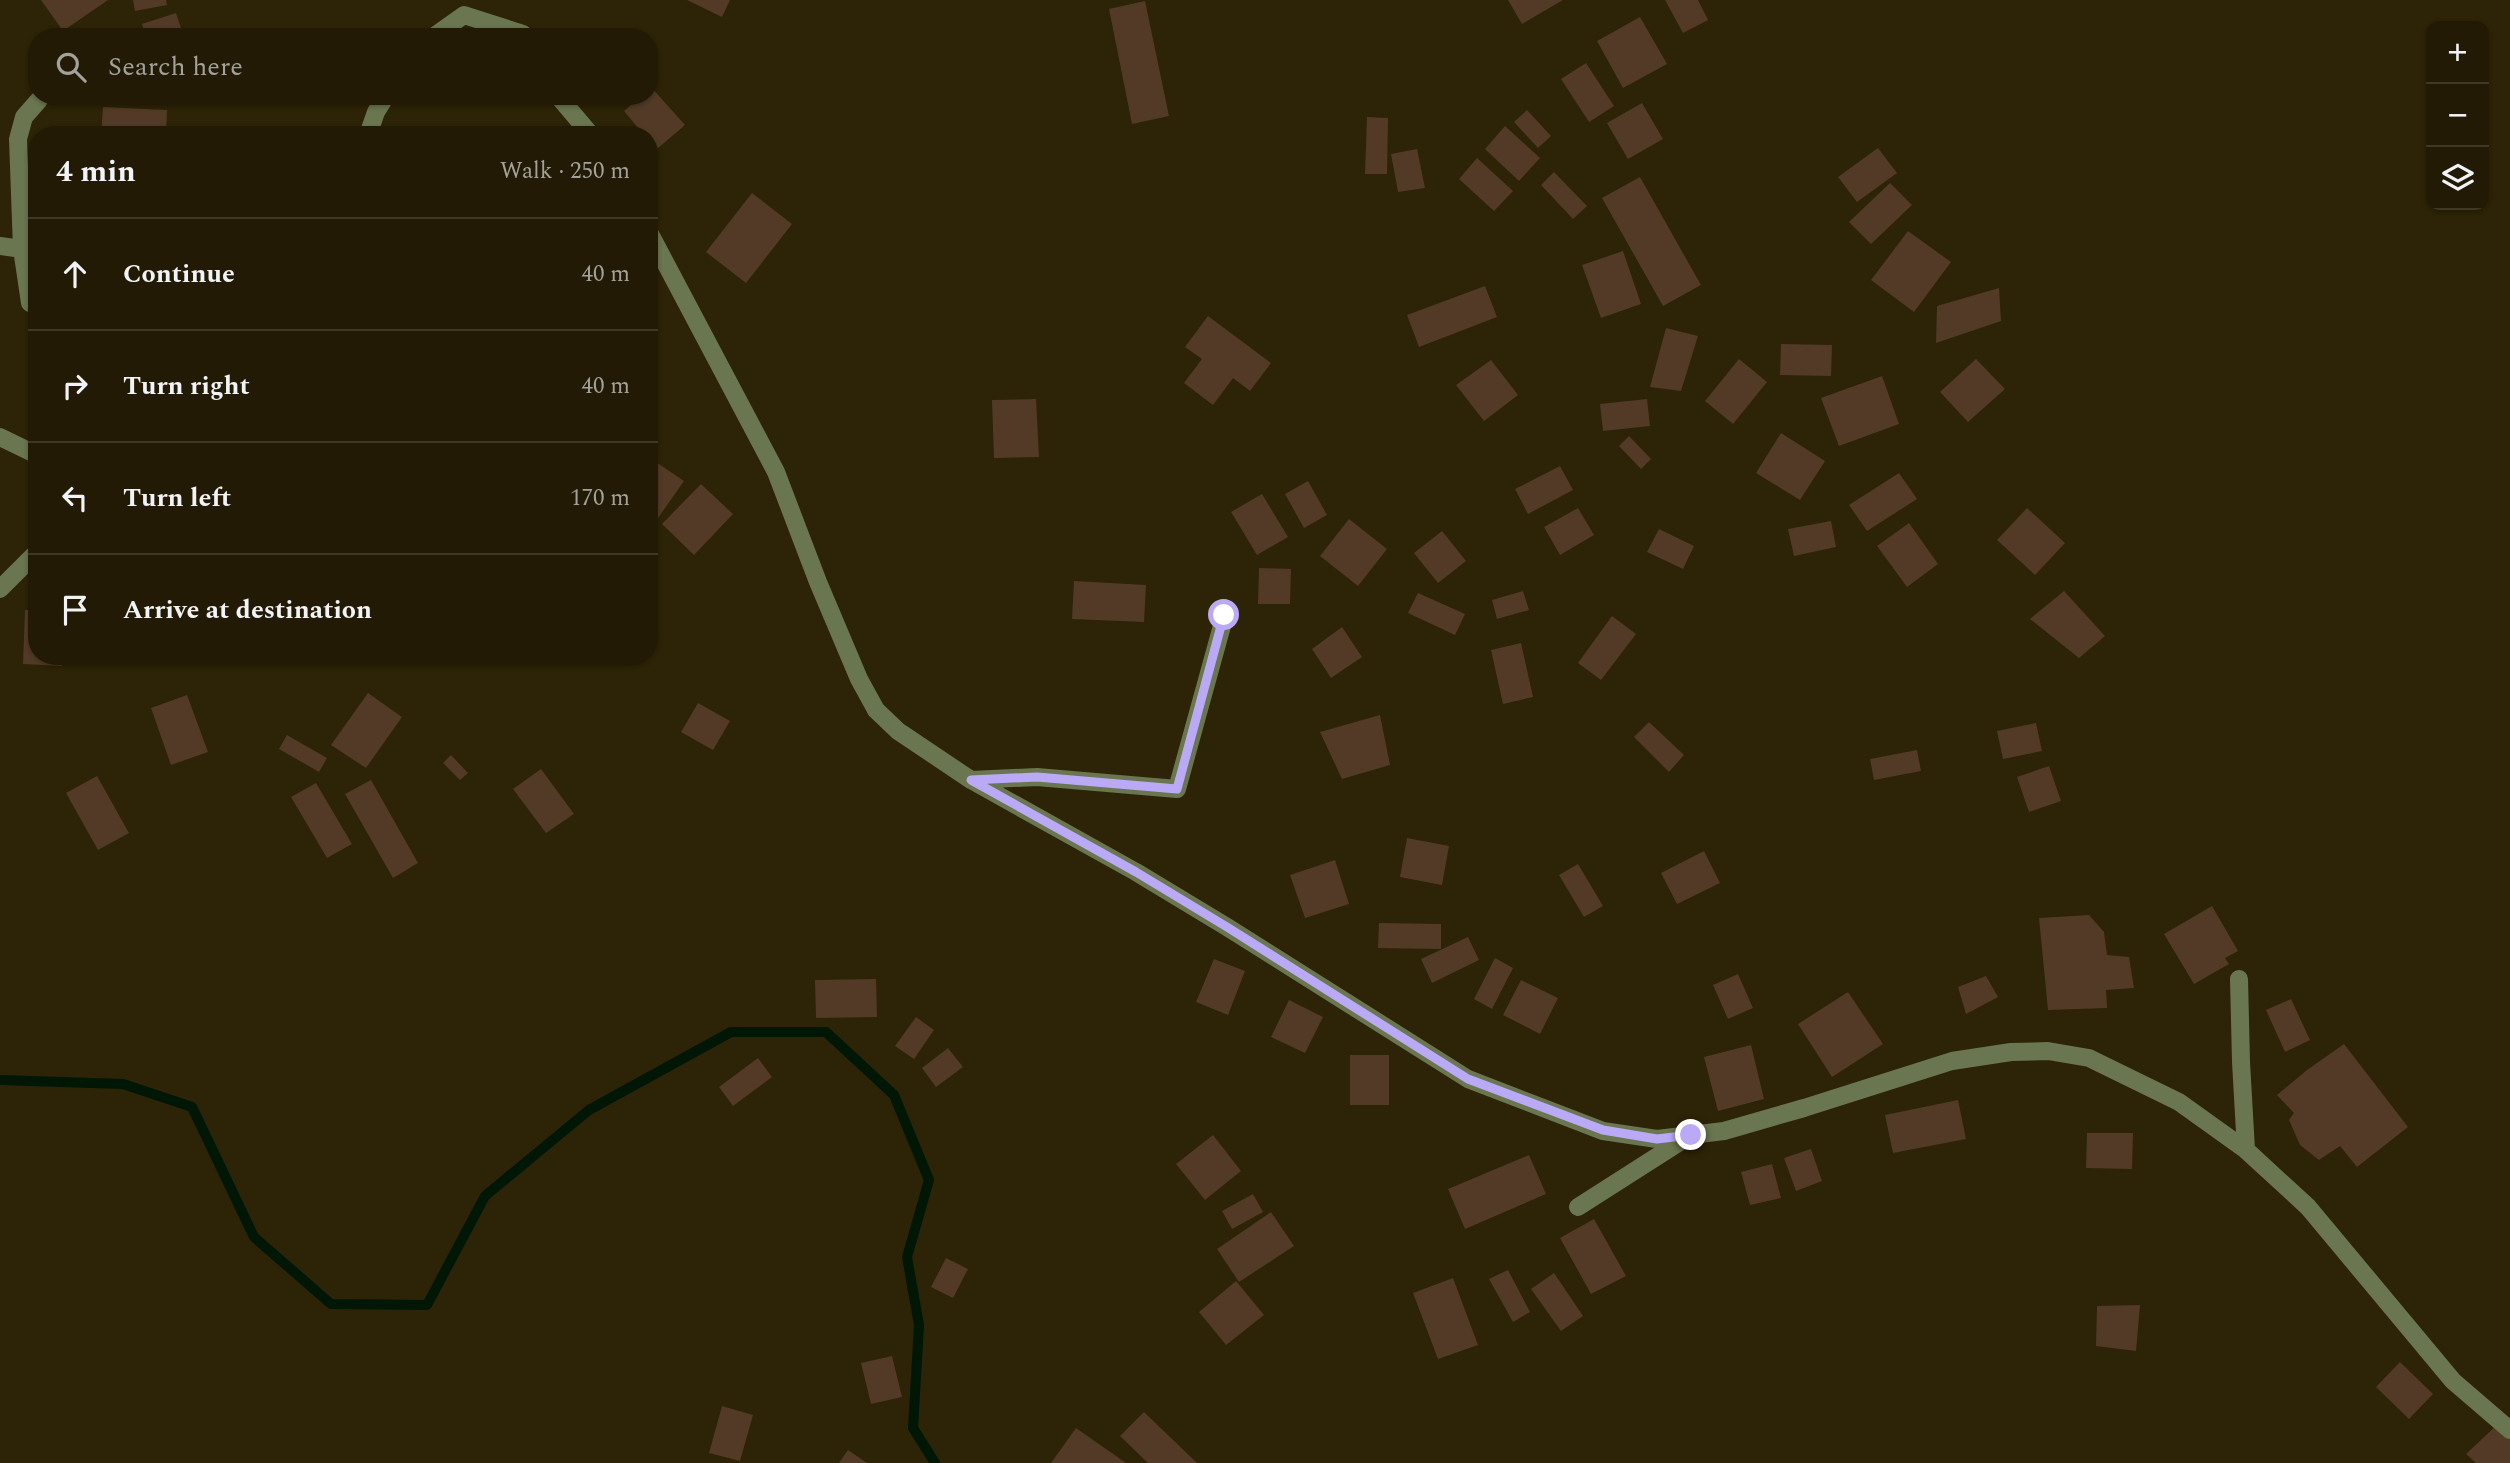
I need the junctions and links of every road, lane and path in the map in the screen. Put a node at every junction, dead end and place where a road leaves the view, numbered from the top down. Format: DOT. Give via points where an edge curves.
graph roads {
  1 [pos="446,28"];
  2 [pos="504,28"];
  3 [pos="34,105"];
  4 [pos="380,105"];
  5 [pos="566,105"];
  6 [pos="371,126"];
  7 [pos="583,126"];
  8 [pos="0,246"];
  9 [pos="22,249"];
  10 [pos="658,249"];
  11 [pos="28,290"];
  12 [pos="0,437"];
  13 [pos="28,451"];
  14 [pos="28,561"];
  15 [pos="0,589"];
  16 [pos="1224,615"];
  17 [pos="971,780"];
  18 [pos="2239,979"];
  19 [pos="1691,1135"];
  20 [pos="2246,1150"];
  21 [pos="1578,1207"];
  22 [pos="2510,1430"];
  1 -- 2 [label="street" via="464,15"];
  3 -- 9 [label="street" via="24,117 18,139"];
  4 -- 6 [label="street"];
  5 -- 7 [label="street"];
  8 -- 9 [label="street"];
  9 -- 11 [label="street"];
  10 -- 17 [label="street" via="776,472 823,594 876,710 898,731"];
  12 -- 13 [label="street"];
  14 -- 15 [label="street"];
  16 -- 17 [label="street" via="1177,789 1037,777"];
  17 -- 19 [label="street" via="1136,872 1468,1079 1603,1130 1657,1139"];
  18 -- 20 [label="street"];
  19 -- 20 [label="street" via="1804,1108 1952,1061 2048,1051 2088,1058 2179,1102"];
  19 -- 21 [label="street"];
  20 -- 22 [label="street" via="2308,1207 2453,1381"];
}
